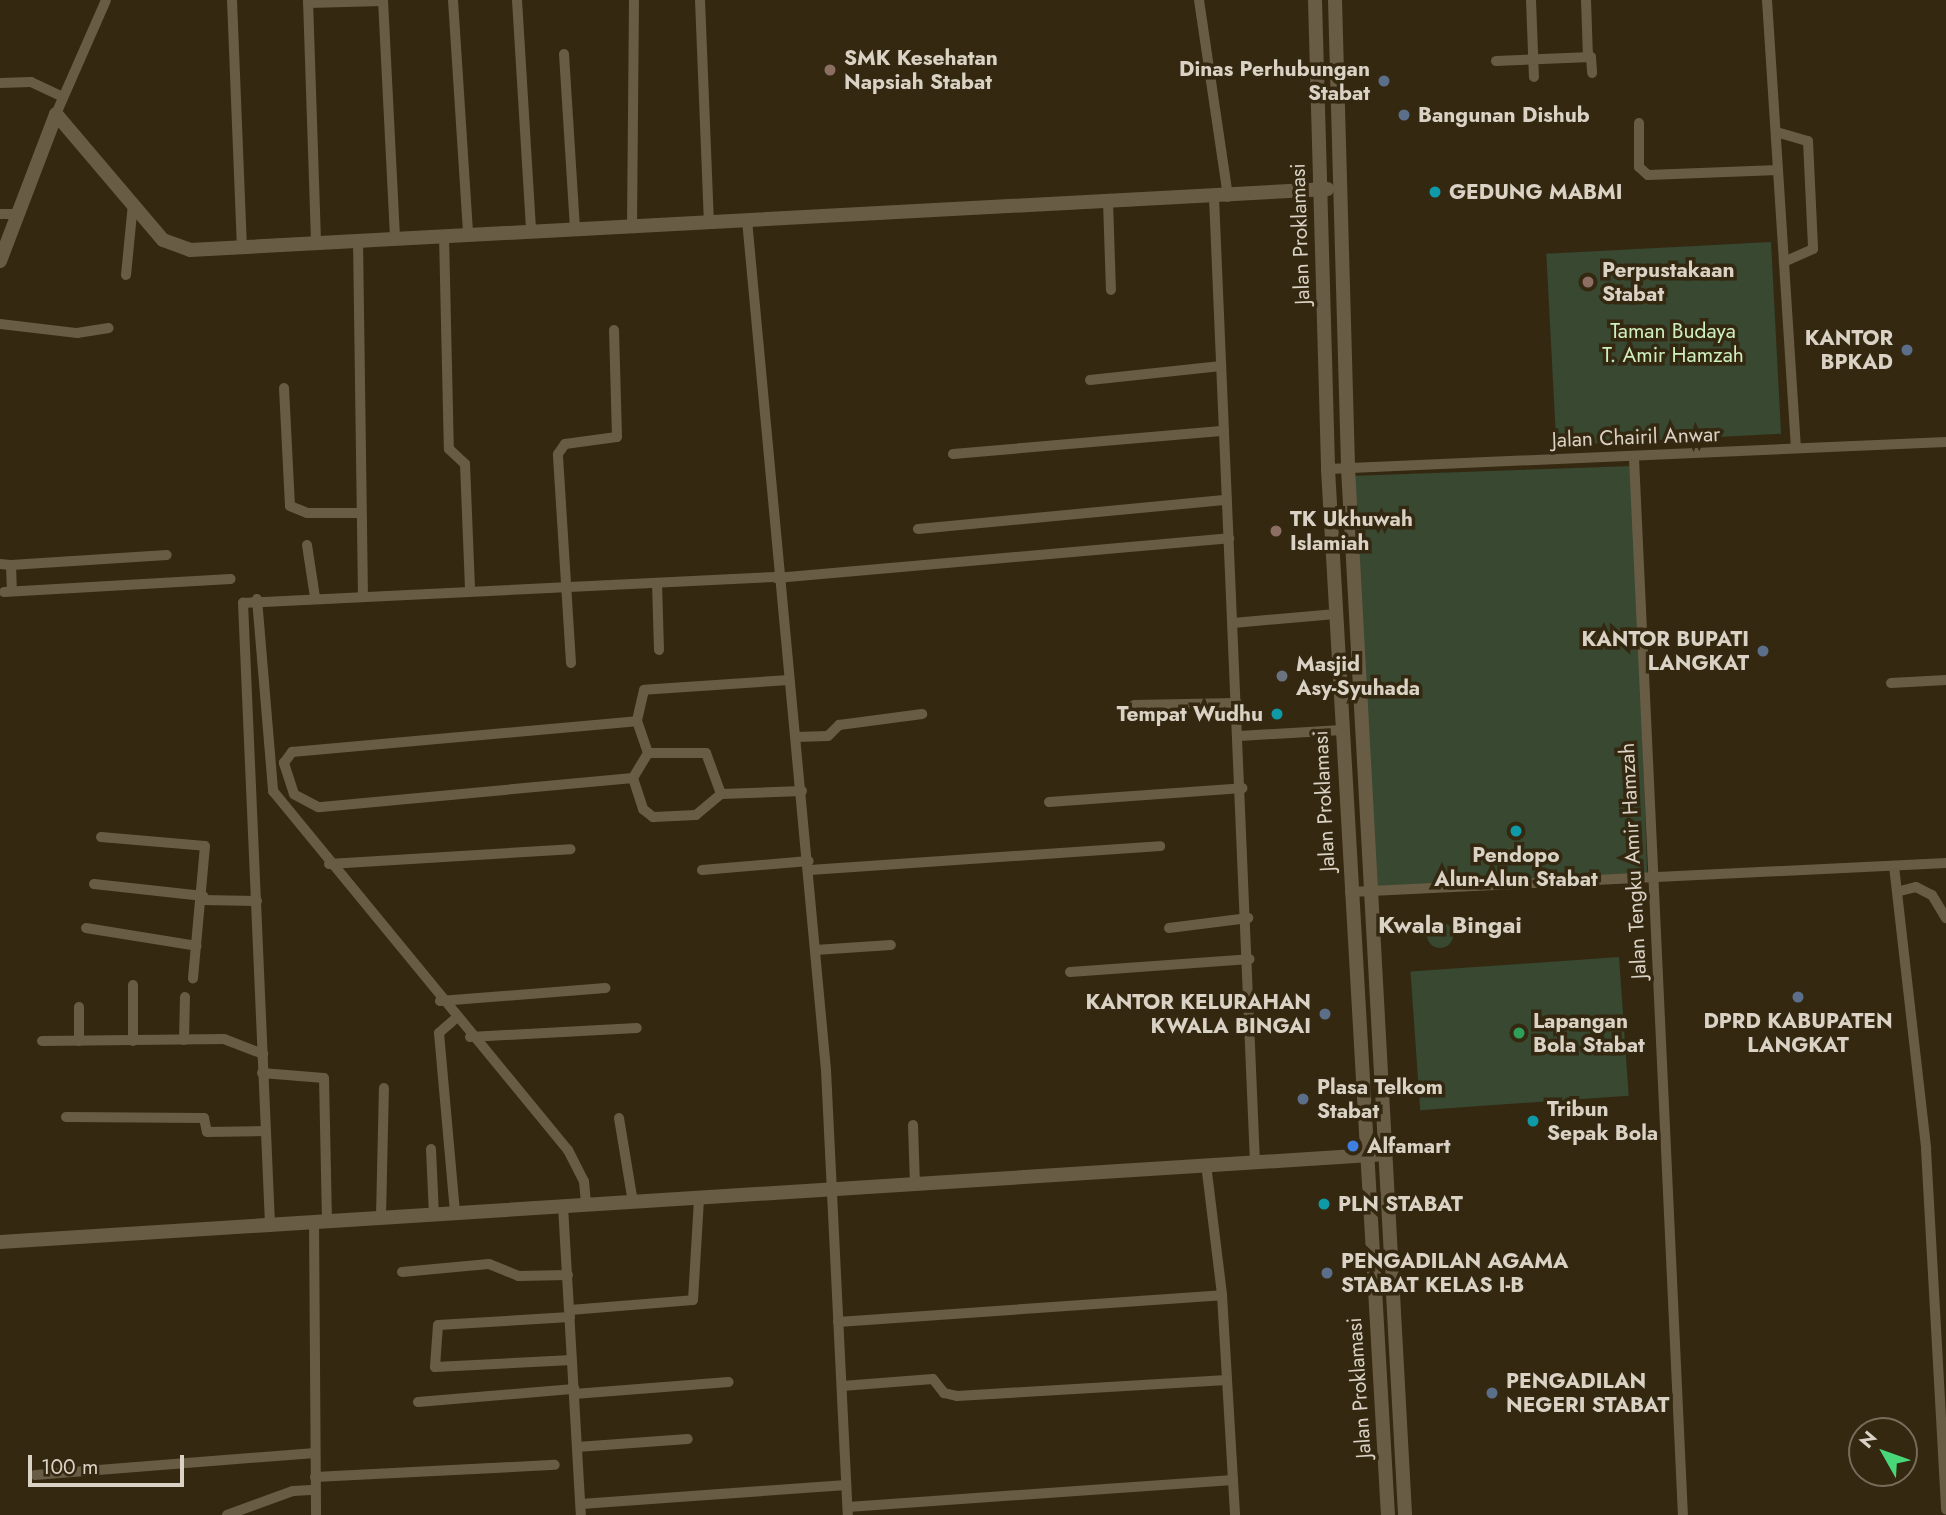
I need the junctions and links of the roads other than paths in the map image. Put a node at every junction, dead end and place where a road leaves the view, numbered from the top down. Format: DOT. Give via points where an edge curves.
graph roads {
  1 [pos="106,0"];
  2 [pos="383,0"];
  3 [pos="453,0"];
  4 [pos="517,0"];
  5 [pos="634,0"];
  6 [pos="700,0"];
  7 [pos="1199,0"];
  8 [pos="1336,0"];
  9 [pos="1531,0"];
  10 [pos="1586,0"];
  11 [pos="1768,0"];
  12 [pos="308,1"];
  13 [pos="1315,1"];
  14 [pos="233,5"];
  15 [pos="565,54"];
  16 [pos="1588,57"];
  17 [pos="1534,60"];
  18 [pos="1496,61"];
  19 [pos="1592,73"];
  20 [pos="1534,77"];
  21 [pos="0,83"];
  22 [pos="61,96"];
  23 [pos="56,114"];
  24 [pos="1639,123"];
  25 [pos="1776,132"];
  26 [pos="1778,170"];
  27 [pos="1340,189"];
  28 [pos="1320,190"];
  29 [pos="1221,197"];
  30 [pos="1108,201"];
  31 [pos="133,204"];
  32 [pos="0,214"];
  33 [pos="16,214"];
  34 [pos="747,220"];
  35 [pos="709,222"];
  36 [pos="632,227"];
  37 [pos="575,230"];
  38 [pos="531,232"];
  39 [pos="468,233"];
  40 [pos="444,235"];
  41 [pos="396,237"];
  42 [pos="358,239"];
  43 [pos="316,241"];
  44 [pos="242,248"];
  45 [pos="0,261"];
  46 [pos="1784,262"];
  47 [pos="126,275"];
  48 [pos="1111,290"];
  49 [pos="0,324"];
  50 [pos="109,328"];
  51 [pos="614,330"];
  52 [pos="1221,366"];
  53 [pos="1090,380"];
  54 [pos="284,388"];
  55 [pos="1224,431"];
  56 [pos="1946,442"];
  57 [pos="1796,448"];
  58 [pos="953,454"];
  59 [pos="1634,458"];
  60 [pos="1348,468"];
  61 [pos="1328,469"];
  62 [pos="1227,499"];
  63 [pos="360,513"];
  64 [pos="918,529"];
  65 [pos="1229,538"];
  66 [pos="307,545"];
  67 [pos="167,555"];
  68 [pos="5,564"];
  69 [pos="776,577"];
  70 [pos="231,579"];
  71 [pos="657,583"];
  72 [pos="563,587"];
  73 [pos="470,591"];
  74 [pos="363,594"];
  75 [pos="315,597"];
  76 [pos="252,600"];
  77 [pos="1336,614"];
  78 [pos="1233,623"];
  79 [pos="659,650"];
  80 [pos="571,663"];
  81 [pos="789,680"];
  82 [pos="1946,680"];
  83 [pos="1891,683"];
  84 [pos="1237,703"];
  85 [pos="1134,705"];
  86 [pos="922,714"];
  87 [pos="637,721"];
  88 [pos="1342,730"];
  89 [pos="1239,736"];
  90 [pos="796,737"];
  91 [pos="648,753"];
  92 [pos="633,778"];
  93 [pos="1242,788"];
  94 [pos="802,791"];
  95 [pos="721,794"];
  96 [pos="1049,802"];
  97 [pos="101,837"];
  98 [pos="1160,846"];
  99 [pos="571,849"];
  100 [pos="1946,863"];
  101 [pos="329,864"];
  102 [pos="810,866"];
  103 [pos="1894,866"];
  104 [pos="702,870"];
  105 [pos="1653,881"];
  106 [pos="94,884"];
  107 [pos="1370,890"];
  108 [pos="1900,891"];
  109 [pos="1350,892"];
  110 [pos="203,898"];
  111 [pos="257,901"];
  112 [pos="1248,918"];
  113 [pos="1946,918"];
  114 [pos="86,928"];
  115 [pos="1169,928"];
  116 [pos="891,945"];
  117 [pos="197,946"];
  118 [pos="815,950"];
  119 [pos="1250,960"];
  120 [pos="1070,972"];
  121 [pos="193,978"];
  122 [pos="133,985"];
  123 [pos="605,988"];
  124 [pos="185,997"];
  125 [pos="440,1001"];
  126 [pos="79,1007"];
  127 [pos="450,1021"];
  128 [pos="637,1028"];
  129 [pos="470,1037"];
  130 [pos="184,1040"];
  131 [pos="42,1041"];
  132 [pos="79,1041"];
  133 [pos="133,1041"];
  134 [pos="262,1054"];
  135 [pos="262,1073"];
  136 [pos="384,1088"];
  137 [pos="66,1117"];
  138 [pos="619,1118"];
  139 [pos="913,1125"];
  140 [pos="265,1131"];
  141 [pos="431,1149"];
  142 [pos="1386,1154"];
  143 [pos="1365,1156"];
  144 [pos="1255,1162"];
  145 [pos="1206,1164"];
  146 [pos="915,1186"];
  147 [pos="832,1192"];
  148 [pos="699,1199"];
  149 [pos="633,1203"];
  150 [pos="586,1205"];
  151 [pos="564,1206"];
  152 [pos="455,1213"];
  153 [pos="434,1214"];
  154 [pos="382,1217"];
  155 [pos="321,1221"];
  156 [pos="270,1224"];
  157 [pos="0,1242"];
  158 [pos="402,1272"];
  159 [pos="568,1275"];
  160 [pos="1222,1295"];
  161 [pos="570,1314"];
  162 [pos="838,1322"];
  163 [pos="572,1360"];
  164 [pos="1227,1380"];
  165 [pos="729,1382"];
  166 [pos="842,1386"];
  167 [pos="579,1393"];
  168 [pos="418,1402"];
  169 [pos="688,1439"];
  170 [pos="584,1446"];
  171 [pos="315,1453"];
  172 [pos="555,1465"];
  173 [pos="35,1475"];
  174 [pos="315,1477"];
  175 [pos="1233,1480"];
  176 [pos="846,1485"];
  177 [pos="315,1490"];
  178 [pos="586,1506"];
  179 [pos="1946,1509"];
  180 [pos="848,1511"];
  181 [pos="227,1515"];
  182 [pos="316,1515"];
  183 [pos="1235,1515"];
  184 [pos="1388,1515"];
  185 [pos="1405,1515"];
  186 [pos="1684,1515"];
  1 -- 22 [label="street"];
  2 -- 12 [label="street"];
  2 -- 41 [label="street"];
  3 -- 39 [label="street"];
  4 -- 38 [label="street"];
  5 -- 36 [label="street"];
  6 -- 35 [label="street"];
  7 -- 29 [label="street"];
  8 -- 13 [label="street"];
  8 -- 27 [label="street, Jalan Proklamasi"];
  9 -- 17 [label="street"];
  10 -- 16 [label="street"];
  11 -- 25 [label="street"];
  12 -- 43 [label="street"];
  13 -- 28 [label="street, Jalan Proklamasi"];
  14 -- 44 [label="street"];
  15 -- 37 [label="street"];
  16 -- 17 [label="street"];
  16 -- 19 [label="street"];
  17 -- 18 [label="street"];
  17 -- 20 [label="street"];
  21 -- 22 [label="street" via="31,82"];
  22 -- 23 [label="street"];
  23 -- 31 [label="street"];
  23 -- 33 [label="street"];
  24 -- 26 [label="street" via="1639,167 1648,175"];
  25 -- 26 [label="street"];
  25 -- 46 [label="street" via="1808,141 1813,249"];
  26 -- 46 [label="street"];
  27 -- 28 [label="street"];
  27 -- 60 [label="street, Jalan Proklamasi"];
  28 -- 29 [label="street"];
  28 -- 61 [label="street, Jalan Proklamasi"];
  29 -- 30 [label="street"];
  29 -- 52 [label="street"];
  30 -- 34 [label="street"];
  30 -- 48 [label="street"];
  31 -- 44 [label="street" via="163,240 176,246"];
  31 -- 47 [label="street"];
  32 -- 33 [label="street"];
  33 -- 45 [label="street"];
  34 -- 35 [label="street"];
  34 -- 69 [label="street"];
  35 -- 36 [label="street"];
  36 -- 37 [label="street"];
  37 -- 38 [label="street"];
  38 -- 39 [label="street"];
  39 -- 40 [label="street"];
  40 -- 41 [label="street"];
  40 -- 73 [label="street" via="449,449 465,464"];
  41 -- 42 [label="street"];
  42 -- 43 [label="street"];
  42 -- 63 [label="street"];
  43 -- 44 [label="street"];
  46 -- 57 [label="street"];
  49 -- 50 [label="street" via="77,333"];
  51 -- 72 [label="street" via="617,437 558,450"];
  52 -- 53 [label="street"];
  52 -- 55 [label="street"];
  54 -- 63 [label="street" via="290,506 307,513"];
  55 -- 58 [label="street"];
  55 -- 62 [label="street"];
  56 -- 57 [label="street, Jalan Chairil Anwar"];
  57 -- 59 [label="street, Jalan Chairil Anwar"];
  59 -- 60 [label="street, Jalan Chairil Anwar"];
  59 -- 105 [label="street, Jalan Tengku Amir Hamzah"];
  60 -- 61 [label="street, Jalan Chairil Anwar"];
  60 -- 107 [label="street, Jalan Proklamasi"];
  61 -- 77 [label="street, Jalan Proklamasi"];
  62 -- 64 [label="street"];
  62 -- 65 [label="street"];
  63 -- 74 [label="street"];
  65 -- 69 [label="street"];
  65 -- 78 [label="street"];
  66 -- 75 [label="street"];
  67 -- 68 [label="street"];
  68 -- 70 [label="street" via="8,592"];
  69 -- 71 [label="street"];
  69 -- 81 [label="street"];
  71 -- 72 [label="street"];
  71 -- 79 [label="street"];
  72 -- 73 [label="street"];
  72 -- 80 [label="street"];
  73 -- 74 [label="street"];
  74 -- 75 [label="street"];
  75 -- 76 [label="street"];
  76 -- 101 [label="street" via="268,779"];
  76 -- 111 [label="street"];
  77 -- 78 [label="street"];
  77 -- 88 [label="street, Jalan Proklamasi"];
  78 -- 84 [label="street"];
  81 -- 87 [label="street" via="644,690"];
  81 -- 90 [label="street"];
  82 -- 83 [label="street"];
  84 -- 85 [label="street"];
  84 -- 89 [label="street"];
  86 -- 90 [label="street" via="839,725 828,736"];
  87 -- 91 [label="street"];
  87 -- 92 [label="street" via="292,752 284,763 294,794 318,807"];
  88 -- 89 [label="street"];
  88 -- 109 [label="street, Jalan Proklamasi"];
  89 -- 93 [label="street"];
  90 -- 94 [label="street"];
  91 -- 92 [label="street"];
  91 -- 95 [label="street" via="706,753"];
  92 -- 95 [label="street" via="643,809 653,817 696,815"];
  93 -- 96 [label="street"];
  93 -- 112 [label="street"];
  94 -- 95 [label="street"];
  94 -- 102 [label="street"];
  97 -- 110 [label="street" via="205,846"];
  98 -- 102 [label="street"];
  99 -- 101 [label="street"];
  100 -- 103 [label="street"];
  101 -- 125 [label="street"];
  102 -- 104 [label="street"];
  102 -- 118 [label="street"];
  103 -- 105 [label="street"];
  103 -- 108 [label="street"];
  105 -- 107 [label="street"];
  105 -- 186 [label="street, Jalan Tengku Amir Hamzah"];
  106 -- 110 [label="street"];
  107 -- 109 [label="street"];
  107 -- 142 [label="street, Jalan Proklamasi"];
  108 -- 113 [label="street" via="1916,887 1932,895"];
  108 -- 179 [label="street" via="1926,1149"];
  109 -- 143 [label="street, Jalan Proklamasi"];
  110 -- 111 [label="street"];
  110 -- 117 [label="street"];
  111 -- 134 [label="street"];
  112 -- 115 [label="street"];
  112 -- 119 [label="street"];
  114 -- 117 [label="street"];
  116 -- 118 [label="street"];
  117 -- 121 [label="street"];
  118 -- 147 [label="street"];
  119 -- 120 [label="street"];
  119 -- 144 [label="street"];
  122 -- 133 [label="street"];
  123 -- 125 [label="street"];
  124 -- 130 [label="street"];
  125 -- 127 [label="street"];
  126 -- 132 [label="street"];
  127 -- 129 [label="street"];
  127 -- 152 [label="street"];
  128 -- 129 [label="street"];
  129 -- 150 [label="street" via="579,1166"];
  130 -- 133 [label="street"];
  130 -- 134 [label="street" via="224,1039"];
  131 -- 132 [label="street"];
  132 -- 133 [label="street"];
  134 -- 135 [label="street"];
  135 -- 140 [label="street"];
  135 -- 155 [label="street" via="324,1078"];
  136 -- 154 [label="street"];
  137 -- 140 [label="street" via="204,1118 207,1132"];
  138 -- 149 [label="street"];
  139 -- 146 [label="street"];
  140 -- 156 [label="street"];
  141 -- 153 [label="street"];
  142 -- 143 [label="street"];
  142 -- 185 [label="street, Jalan Proklamasi"];
  143 -- 144 [label="street"];
  143 -- 184 [label="street, Jalan Proklamasi"];
  144 -- 145 [label="street"];
  145 -- 146 [label="street"];
  145 -- 160 [label="street"];
  146 -- 147 [label="street"];
  147 -- 148 [label="street"];
  147 -- 162 [label="street"];
  148 -- 149 [label="street"];
  148 -- 161 [label="street" via="693,1300"];
  149 -- 150 [label="street"];
  150 -- 151 [label="street"];
  151 -- 152 [label="street"];
  151 -- 159 [label="street"];
  152 -- 153 [label="street"];
  153 -- 154 [label="street"];
  154 -- 155 [label="street"];
  155 -- 156 [label="street"];
  155 -- 171 [label="street"];
  156 -- 157 [label="street"];
  158 -- 159 [label="street" via="489,1264 518,1276"];
  159 -- 161 [label="street"];
  160 -- 162 [label="street"];
  160 -- 164 [label="street"];
  161 -- 163 [label="street"];
  161 -- 163 [label="street" via="438,1325 435,1367"];
  162 -- 166 [label="street"];
  163 -- 167 [label="street"];
  164 -- 166 [label="street" via="957,1396 944,1393 933,1379"];
  164 -- 175 [label="street"];
  165 -- 167 [label="street"];
  166 -- 176 [label="street"];
  167 -- 168 [label="street"];
  167 -- 170 [label="street"];
  169 -- 170 [label="street"];
  170 -- 178 [label="street"];
  171 -- 173 [label="street"];
  171 -- 174 [label="street"];
  172 -- 174 [label="street"];
  174 -- 177 [label="street"];
  175 -- 180 [label="street"];
  175 -- 183 [label="street"];
  176 -- 178 [label="street"];
  176 -- 180 [label="street"];
  177 -- 181 [label="street" via="293,1490"];
  177 -- 182 [label="street"];
}
